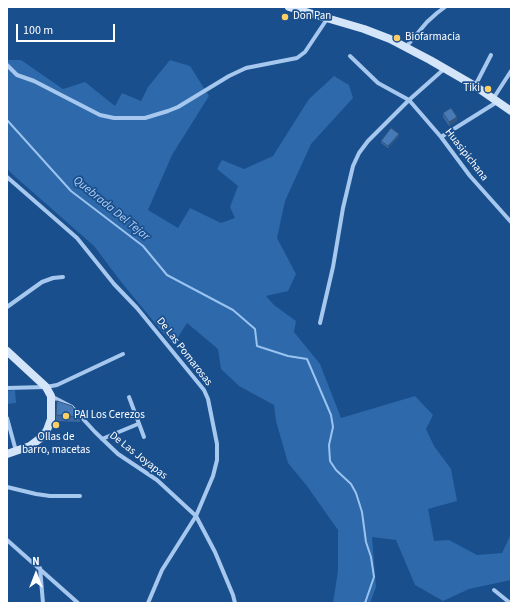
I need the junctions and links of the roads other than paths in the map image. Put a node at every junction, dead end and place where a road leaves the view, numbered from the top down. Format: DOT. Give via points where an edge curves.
graph roads {
  1 [pos="289,7"];
  2 [pos="445,7"];
  3 [pos="327,19"];
  4 [pos="406,48"];
  5 [pos="491,55"];
  6 [pos="350,56"];
  7 [pos="7,65"];
  8 [pos="445,68"];
  9 [pos="511,71"];
  10 [pos="474,86"];
  11 [pos="409,100"];
  12 [pos="495,100"];
  13 [pos="511,111"];
  14 [pos="440,137"];
  15 [pos="7,177"];
  16 [pos="511,222"];
  17 [pos="63,277"];
  18 [pos="7,307"];
  19 [pos="320,323"];
  20 [pos="7,351"];
  21 [pos="123,354"];
  22 [pos="46,387"];
  23 [pos="7,388"];
  24 [pos="51,396"];
  25 [pos="128,397"];
  26 [pos="7,418"];
  27 [pos="138,424"];
  28 [pos="144,437"];
  29 [pos="102,439"];
  30 [pos="16,451"];
  31 [pos="7,454"];
  32 [pos="7,487"];
  33 [pos="80,496"];
  34 [pos="196,516"];
  35 [pos="7,540"];
  36 [pos="40,568"];
  37 [pos="494,590"];
  38 [pos="43,603"];
  39 [pos="78,603"];
  40 [pos="148,603"];
  41 [pos="235,603"];
  42 [pos="510,603"];
  1 -- 3 [label="street"];
  2 -- 4 [label="street" via="419,30"];
  3 -- 4 [label="street" via="384,36"];
  3 -- 7 [label="street" via="305,52 297,58 246,68 178,107 145,118 114,118 100,115 18,75"];
  4 -- 8 [label="street"];
  5 -- 10 [label="street"];
  6 -- 11 [label="street" via="378,83"];
  8 -- 10 [label="street"];
  8 -- 11 [label="street"];
  9 -- 12 [label="street"];
  10 -- 12 [label="street"];
  11 -- 14 [label="street, Huasipichana"];
  11 -- 19 [label="street" via="368,141 353,166"];
  12 -- 13 [label="street"];
  12 -- 14 [label="street"];
  14 -- 16 [label="street, Huasipichana"];
  15 -- 34 [label="street, De Las Pomarosas" via="77,238 204,390 217,444 217,460"];
  17 -- 18 [label="street" via="42,282"];
  20 -- 22 [label="street"];
  21 -- 22 [label="street" via="57,385"];
  22 -- 23 [label="street"];
  22 -- 24 [label="street"];
  24 -- 29 [label="street, De Las Joyapas" via="72,407"];
  24 -- 30 [label="street" via="51,419 47,430 30,446"];
  25 -- 27 [label="street"];
  26 -- 30 [label="street"];
  27 -- 28 [label="street"];
  27 -- 29 [label="street"];
  29 -- 34 [label="street, De Las Joyapas" via="118,454 157,480"];
  30 -- 31 [label="street"];
  32 -- 33 [label="street" via="50,496"];
  34 -- 40 [label="street, De Las Pomarosas" via="162,570"];
  34 -- 41 [label="street, De Las Joyapas" via="215,552"];
  35 -- 36 [label="street"];
  36 -- 38 [label="street"];
  36 -- 39 [label="street"];
  37 -- 42 [label="street"];
}
